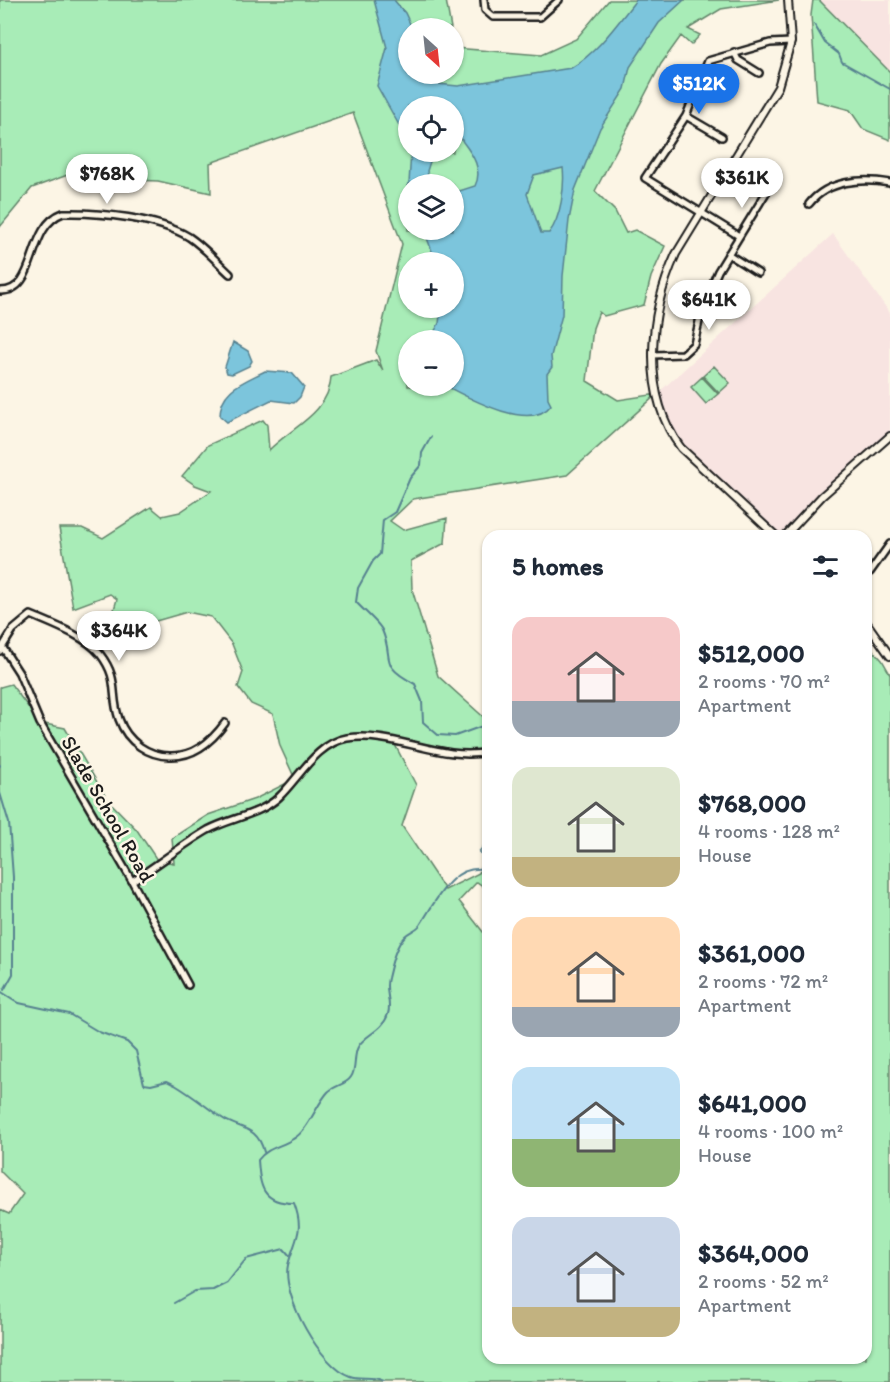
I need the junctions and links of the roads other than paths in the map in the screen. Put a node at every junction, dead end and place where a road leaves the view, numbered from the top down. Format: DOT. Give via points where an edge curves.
graph roads {
  1 [pos="484,0"];
  2 [pos="559,0"];
  3 [pos="788,0"];
  4 [pos="791,42"];
  5 [pos="734,52"];
  6 [pos="759,73"];
  7 [pos="686,116"];
  8 [pos="722,137"];
  9 [pos="777,175"];
  10 [pos="890,183"];
  11 [pos="809,204"];
  12 [pos="702,214"];
  13 [pos="739,236"];
  14 [pos="728,254"];
  15 [pos="758,273"];
  16 [pos="230,274"];
  17 [pos="0,291"];
  18 [pos="653,355"];
  19 [pos="890,436"];
  20 [pos="770,530"];
  21 [pos="791,530"];
  22 [pos="890,544"];
  23 [pos="872,569"];
  24 [pos="872,630"];
  25 [pos="2,649"];
  26 [pos="890,656"];
  27 [pos="225,723"];
  28 [pos="482,752"];
  29 [pos="132,881"];
  30 [pos="188,985"];
  1 -- 2 [label="street" via="485,10 493,17 544,15"];
  3 -- 4 [label="street"];
  4 -- 5 [label="street"];
  4 -- 12 [label="street" via="771,100"];
  5 -- 6 [label="street" via="738,60"];
  5 -- 7 [label="street" via="708,62"];
  7 -- 8 [label="street"];
  7 -- 12 [label="street" via="645,178"];
  9 -- 13 [label="street"];
  10 -- 11 [label="street" via="864,180 842,184 817,194"];
  12 -- 13 [label="street"];
  12 -- 18 [label="street" via="667,274 657,311"];
  13 -- 14 [label="street"];
  14 -- 15 [label="street"];
  14 -- 18 [label="street" via="708,292 690,350 683,354"];
  16 -- 17 [label="street" via="201,246 169,228 147,221 63,213 44,226 21,282"];
  18 -- 20 [label="street" via="656,390 670,433 681,448"];
  19 -- 21 [label="street" via="822,496"];
  22 -- 23 [label="street"];
  24 -- 26 [label="street"];
  25 -- 27 [label="street" via="14,630 31,615 91,646 114,679 122,725 135,743 150,753 192,753 210,742"];
  25 -- 29 [label="street, Slade School Road" via="19,673 40,723"];
  28 -- 29 [label="street" via="464,754 392,740 345,738 315,757 277,799 208,830"];
  29 -- 30 [label="street, Slade School Road"];
}
